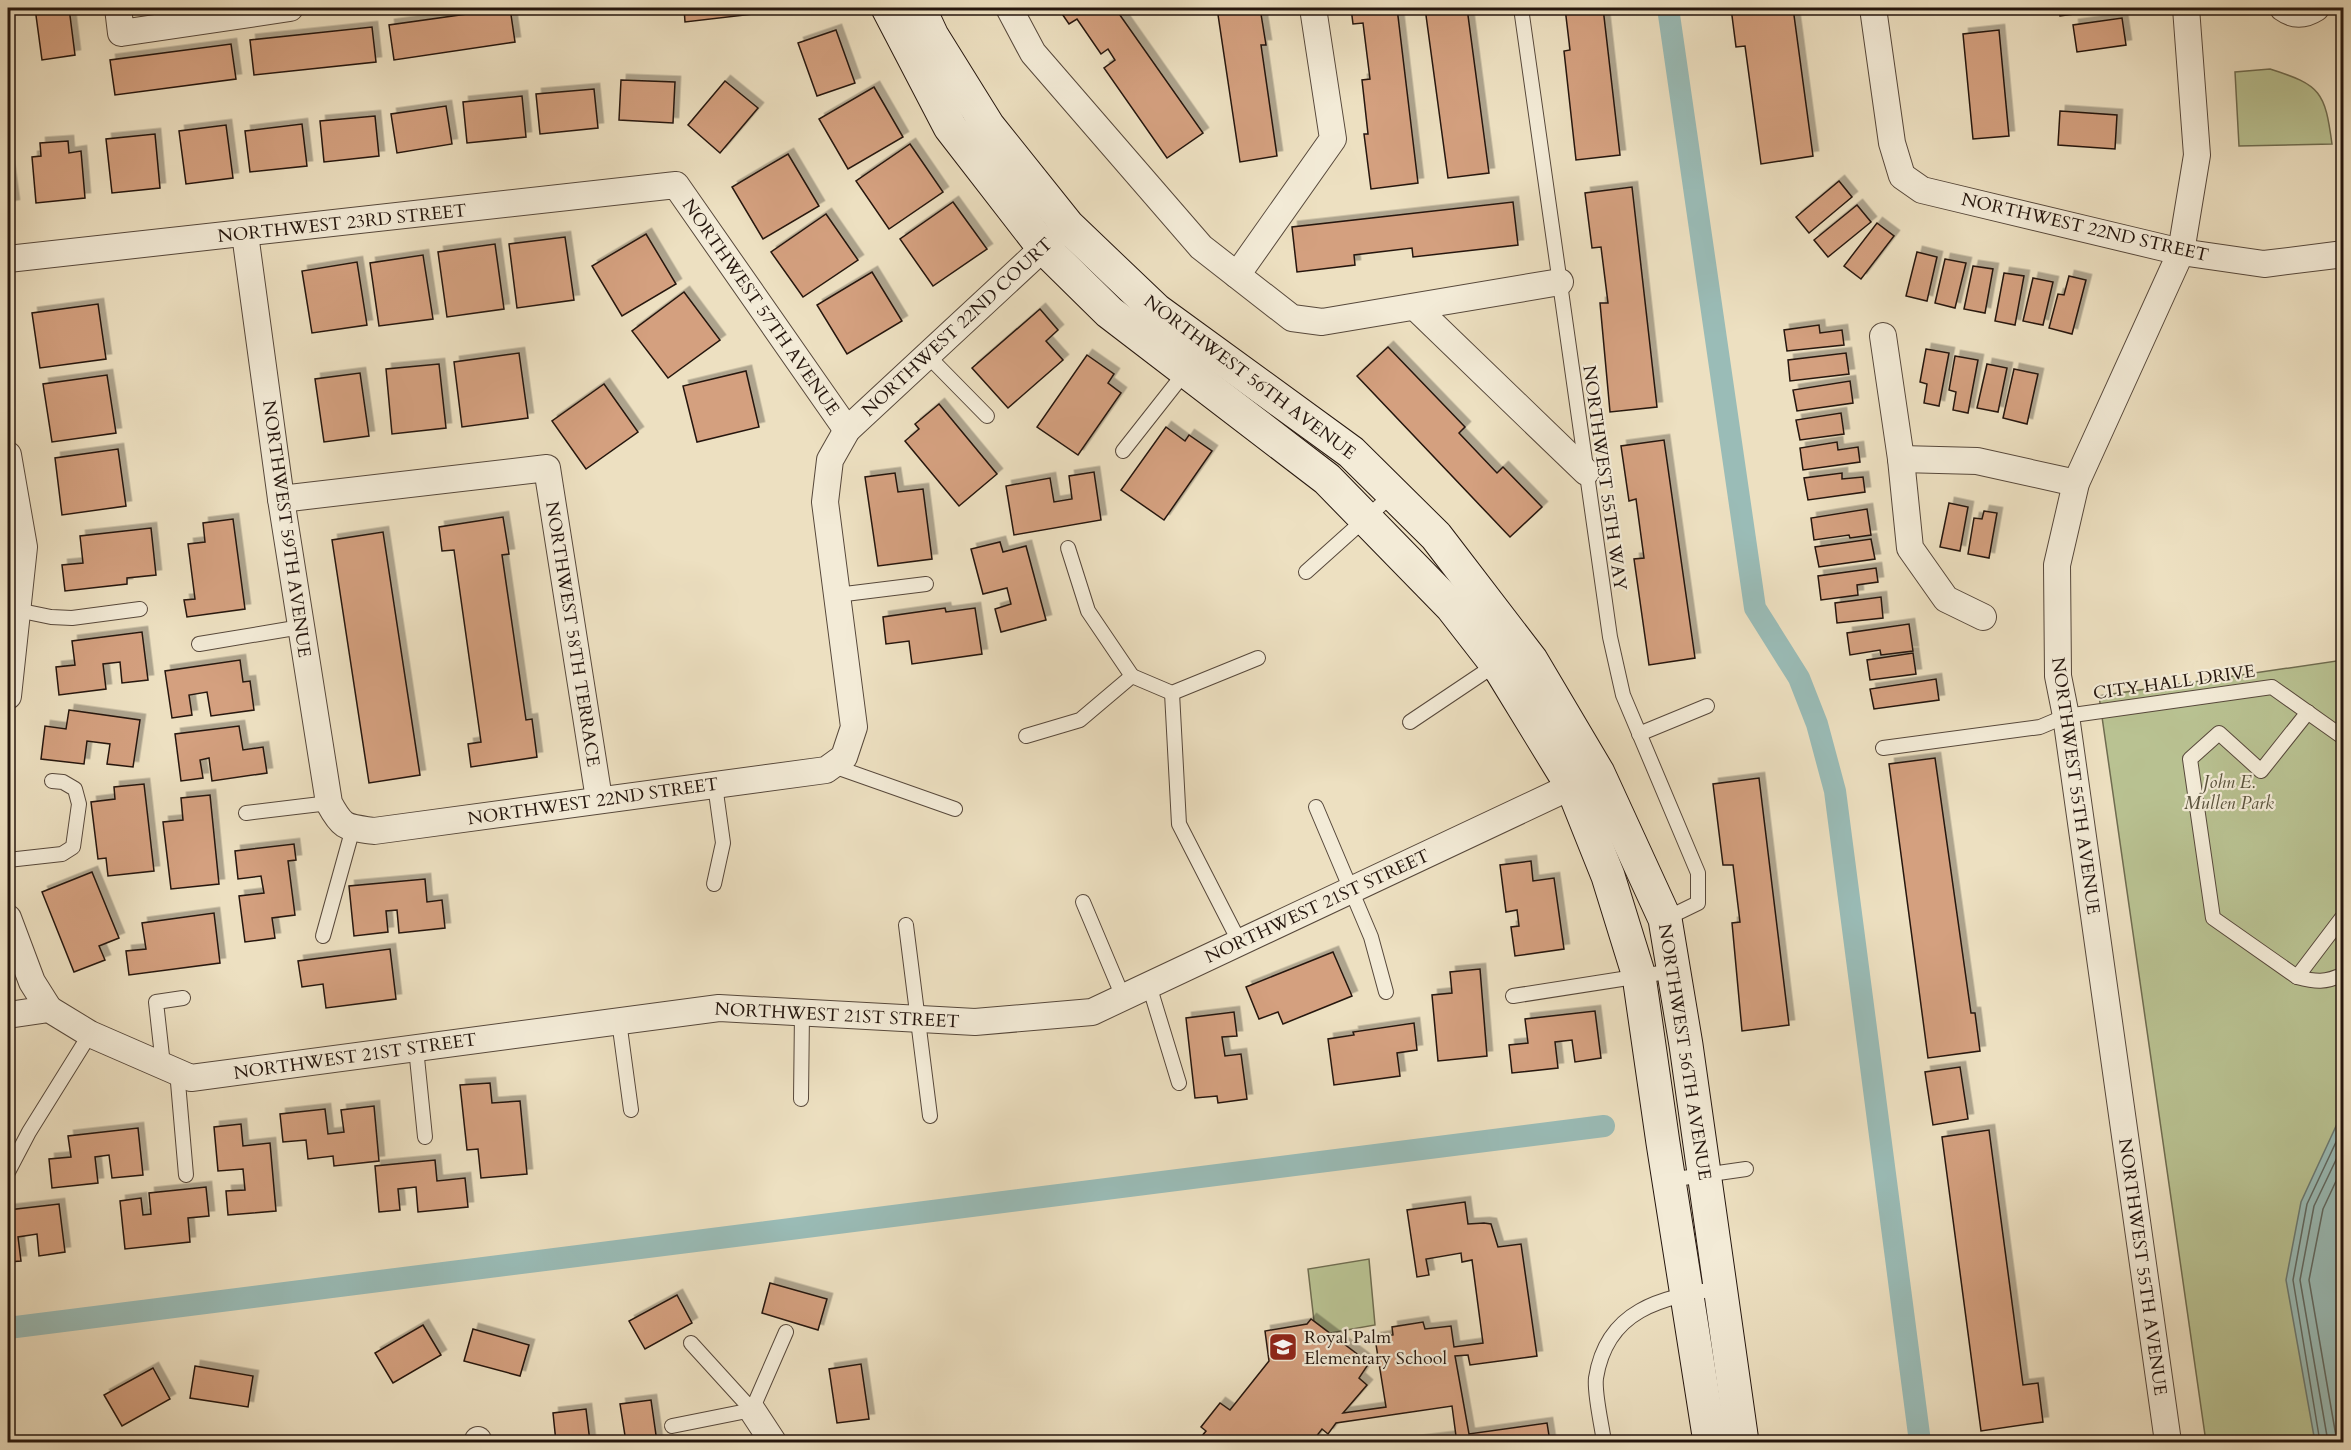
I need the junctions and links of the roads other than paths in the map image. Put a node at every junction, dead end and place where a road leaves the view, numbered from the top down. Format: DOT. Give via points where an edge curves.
graph roads {
  1 [pos="118,8"];
  2 [pos="290,8"];
  3 [pos="888,8"];
  4 [pos="919,8"];
  5 [pos="1009,8"];
  6 [pos="1313,8"];
  7 [pos="1521,8"];
  8 [pos="1873,8"];
  9 [pos="2186,8"];
  10 [pos="2283,8"];
  11 [pos="2316,8"];
  12 [pos="676,185"];
  13 [pos="1068,226"];
  14 [pos="245,234"];
  15 [pos="1043,247"];
  16 [pos="2181,252"];
  17 [pos="2343,254"];
  18 [pos="8,259"];
  19 [pos="1237,275"];
  20 [pos="1560,282"];
  21 [pos="1415,307"];
  22 [pos="1884,336"];
  23 [pos="927,355"];
  24 [pos="1186,371"];
  25 [pos="987,416"];
  26 [pos="847,430"];
  27 [pos="1123,451"];
  28 [pos="8,455"];
  29 [pos="1901,459"];
  30 [pos="1586,472"];
  31 [pos="2076,483"];
  32 [pos="1393,494"];
  33 [pos="281,499"];
  34 [pos="13,514"];
  35 [pos="1365,518"];
  36 [pos="1068,548"];
  37 [pos="1306,572"];
  38 [pos="926,584"];
  39 [pos="837,595"];
  40 [pos="140,609"];
  41 [pos="17,610"];
  42 [pos="1983,617"];
  43 [pos="301,627"];
  44 [pos="199,644"];
  45 [pos="1258,658"];
  46 [pos="1531,660"];
  47 [pos="1496,663"];
  48 [pos="1132,676"];
  49 [pos="1172,693"];
  50 [pos="8,696"];
  51 [pos="1707,705"];
  52 [pos="2308,712"];
  53 [pos="2066,716"];
  54 [pos="1410,722"];
  55 [pos="1639,734"];
  56 [pos="1026,736"];
  57 [pos="2343,738"];
  58 [pos="1883,748"];
  59 [pos="838,761"];
  60 [pos="1585,780"];
  61 [pos="52,781"];
  62 [pos="715,785"];
  63 [pos="599,800"];
  64 [pos="1316,807"];
  65 [pos="955,809"];
  66 [pos="246,813"];
  67 [pos="340,817"];
  68 [pos="8,860"];
  69 [pos="714,884"];
  70 [pos="1352,890"];
  71 [pos="1083,902"];
  72 [pos="2343,915"];
  73 [pos="8,918"];
  74 [pos="1665,919"];
  75 [pos="906,926"];
  76 [pos="323,936"];
  77 [pos="1240,943"];
  78 [pos="1673,971"];
  79 [pos="2343,974"];
  80 [pos="1639,976"];
  81 [pos="2297,977"];
  82 [pos="1149,985"];
  83 [pos="1386,992"];
  84 [pos="1513,996"];
  85 [pos="1123,997"];
  86 [pos="183,998"];
  87 [pos="49,1009"];
  88 [pos="802,1012"];
  89 [pos="8,1015"];
  90 [pos="918,1019"];
  91 [pos="619,1021"];
  92 [pos="90,1034"];
  93 [pos="416,1048"];
  94 [pos="170,1068"];
  95 [pos="1179,1083"];
  96 [pos="801,1099"];
  97 [pos="631,1110"];
  98 [pos="930,1116"];
  99 [pos="425,1137"];
  100 [pos="1746,1169"];
  101 [pos="8,1172"];
  102 [pos="186,1175"];
  103 [pos="1704,1175"];
  104 [pos="1669,1180"];
  105 [pos="1720,1288"];
  106 [pos="1687,1294"];
  107 [pos="786,1332"];
  108 [pos="691,1342"];
  109 [pos="752,1410"];
  110 [pos="672,1426"];
  111 [pos="773,1443"];
  112 [pos="1605,1443"];
  113 [pos="1710,1443"];
  114 [pos="1742,1443"];
  115 [pos="2168,1443"];
  1 -- 2 [label="street" via="121,33"];
  3 -- 15 [label="street, NORTHWEST 56TH AVENUE" via="950,127"];
  4 -- 13 [label="street, NORTHWEST 56TH AVENUE" via="988,126"];
  5 -- 19 [label="street" via="1033,53 1201,247"];
  6 -- 19 [label="street" via="1333,139"];
  7 -- 20 [label="lane, NORTHWEST 55TH WAY"];
  8 -- 16 [label="street, NORTHWEST 22ND STREET" via="1892,142 1902,176 1922,190"];
  9 -- 16 [label="street, NORTHWEST 55TH AVENUE" via="2197,154"];
  10 -- 11 [label="street" via="2298,14"];
  12 -- 14 [label="street, NORTHWEST 23RD STREET"];
  12 -- 26 [label="street, NORTHWEST 57TH AVENUE"];
  13 -- 15 [label="street, NORTHWEST 22ND COURT"];
  13 -- 32 [label="street, NORTHWEST 56TH AVENUE" via="1156,310 1351,452"];
  14 -- 18 [label="street, NORTHWEST 23RD STREET"];
  14 -- 33 [label="street, NORTHWEST 59TH AVENUE"];
  15 -- 23 [label="street, NORTHWEST 22ND COURT"];
  15 -- 24 [label="street, NORTHWEST 56TH AVENUE" via="1109,312"];
  16 -- 17 [label="street, NORTHWEST 22ND STREET" via="2264,264"];
  16 -- 31 [label="street, NORTHWEST 55TH AVENUE"];
  19 -- 21 [label="street" via="1292,318 1322,322"];
  20 -- 21 [label="street"];
  20 -- 30 [label="lane, NORTHWEST 55TH WAY"];
  21 -- 30 [label="street"];
  22 -- 29 [label="street"];
  23 -- 25 [label="lane"];
  23 -- 26 [label="street, NORTHWEST 22ND COURT"];
  24 -- 27 [label="lane"];
  24 -- 35 [label="street, NORTHWEST 56TH AVENUE" via="1327,479"];
  26 -- 39 [label="street, NORTHWEST 22ND COURT" via="830,460 825,502"];
  28 -- 34 [label="street"];
  29 -- 31 [label="street" via="1977,461"];
  29 -- 42 [label="street" via="1910,548 1946,599"];
  30 -- 55 [label="lane, NORTHWEST 55TH WAY" via="1610,637 1623,695"];
  31 -- 53 [label="street, NORTHWEST 55TH AVENUE" via="2057,565 2058,676"];
  32 -- 35 [label="lane"];
  32 -- 46 [label="street, NORTHWEST 56TH AVENUE" via="1436,536"];
  33 -- 43 [label="street, NORTHWEST 59TH AVENUE"];
  33 -- 63 [label="street, NORTHWEST 58TH TERRACE" via="547,468"];
  34 -- 41 [label="street" via="24,547"];
  35 -- 37 [label="lane"];
  35 -- 47 [label="street, NORTHWEST 56TH AVENUE" via="1452,607"];
  36 -- 48 [label="lane" via="1088,611"];
  38 -- 39 [label="lane"];
  39 -- 59 [label="street, NORTHWEST 22ND COURT" via="854,727"];
  40 -- 41 [label="lane" via="72,618"];
  41 -- 50 [label="street"];
  43 -- 44 [label="lane"];
  43 -- 67 [label="street, NORTHWEST 59TH AVENUE"];
  45 -- 49 [label="lane"];
  46 -- 47 [label="lane"];
  46 -- 60 [label="street, NORTHWEST 56TH AVENUE"];
  47 -- 54 [label="lane"];
  47 -- 60 [label="street, NORTHWEST 56TH AVENUE" via="1532,719"];
  48 -- 49 [label="lane"];
  48 -- 56 [label="lane" via="1080,720"];
  49 -- 77 [label="lane" via="1179,824"];
  51 -- 55 [label="lane"];
  52 -- 53 [label="lane, CITY HALL DRIVE" via="2272,687"];
  52 -- 57 [label="lane, CITY HALL DRIVE"];
  52 -- 81 [label="lane" via="2261,771 2219,733 2190,759 2213,918"];
  53 -- 58 [label="lane, CITY HALL DRIVE" via="2040,728"];
  53 -- 115 [label="street, NORTHWEST 55TH AVENUE"];
  55 -- 74 [label="lane, NORTHWEST 55TH WAY" via="1698,873 1698,903"];
  59 -- 62 [label="street, NORTHWEST 22ND STREET" via="826,770"];
  59 -- 65 [label="lane"];
  60 -- 70 [label="street, NORTHWEST 21ST STREET"];
  60 -- 74 [label="street, NORTHWEST 56TH AVENUE"];
  60 -- 80 [label="street, NORTHWEST 56TH AVENUE" via="1608,876"];
  61 -- 68 [label="lane" via="75,789 79,804 73,847 62,854"];
  62 -- 63 [label="street, NORTHWEST 22ND STREET"];
  62 -- 69 [label="lane" via="723,843"];
  63 -- 67 [label="street, NORTHWEST 22ND STREET" via="375,831"];
  64 -- 70 [label="lane"];
  66 -- 67 [label="lane"];
  67 -- 76 [label="lane"];
  70 -- 77 [label="street, NORTHWEST 21ST STREET"];
  70 -- 83 [label="lane" via="1371,937"];
  71 -- 85 [label="lane"];
  72 -- 81 [label="lane"];
  73 -- 87 [label="street" via="32,982"];
  74 -- 78 [label="street, NORTHWEST 56TH AVENUE"];
  75 -- 90 [label="lane"];
  77 -- 82 [label="street, NORTHWEST 21ST STREET"];
  78 -- 80 [label="lane"];
  78 -- 103 [label="street, NORTHWEST 56TH AVENUE"];
  79 -- 81 [label="lane" via="2329,981"];
  80 -- 84 [label="lane"];
  80 -- 104 [label="street, NORTHWEST 56TH AVENUE"];
  82 -- 85 [label="street, NORTHWEST 21ST STREET"];
  82 -- 95 [label="lane"];
  85 -- 90 [label="street, NORTHWEST 21ST STREET" via="1092,1012 975,1022"];
  86 -- 94 [label="lane" via="156,1002"];
  87 -- 89 [label="street"];
  87 -- 92 [label="street, NORTHWEST 21ST STREET"];
  88 -- 90 [label="street, NORTHWEST 21ST STREET"];
  88 -- 91 [label="street, NORTHWEST 21ST STREET" via="719,1008"];
  88 -- 96 [label="lane"];
  90 -- 98 [label="lane"];
  91 -- 93 [label="street, NORTHWEST 21ST STREET"];
  91 -- 97 [label="lane"];
  92 -- 94 [label="street, NORTHWEST 21ST STREET"];
  92 -- 101 [label="lane"];
  93 -- 94 [label="street, NORTHWEST 21ST STREET" via="191,1078"];
  93 -- 99 [label="lane"];
  94 -- 102 [label="lane"];
  100 -- 103 [label="lane"];
  103 -- 104 [label="lane"];
  103 -- 105 [label="street, NORTHWEST 56TH AVENUE"];
  104 -- 106 [label="street, NORTHWEST 56TH AVENUE"];
  105 -- 106 [label="lane"];
  105 -- 114 [label="street, NORTHWEST 56TH AVENUE"];
  106 -- 112 [label="lane" via="1647,1305 1623,1323 1605,1346 1595,1380"];
  106 -- 113 [label="street, NORTHWEST 56TH AVENUE"];
  107 -- 109 [label="lane"];
  108 -- 109 [label="lane"];
  109 -- 110 [label="lane"];
  109 -- 111 [label="street"];
}
